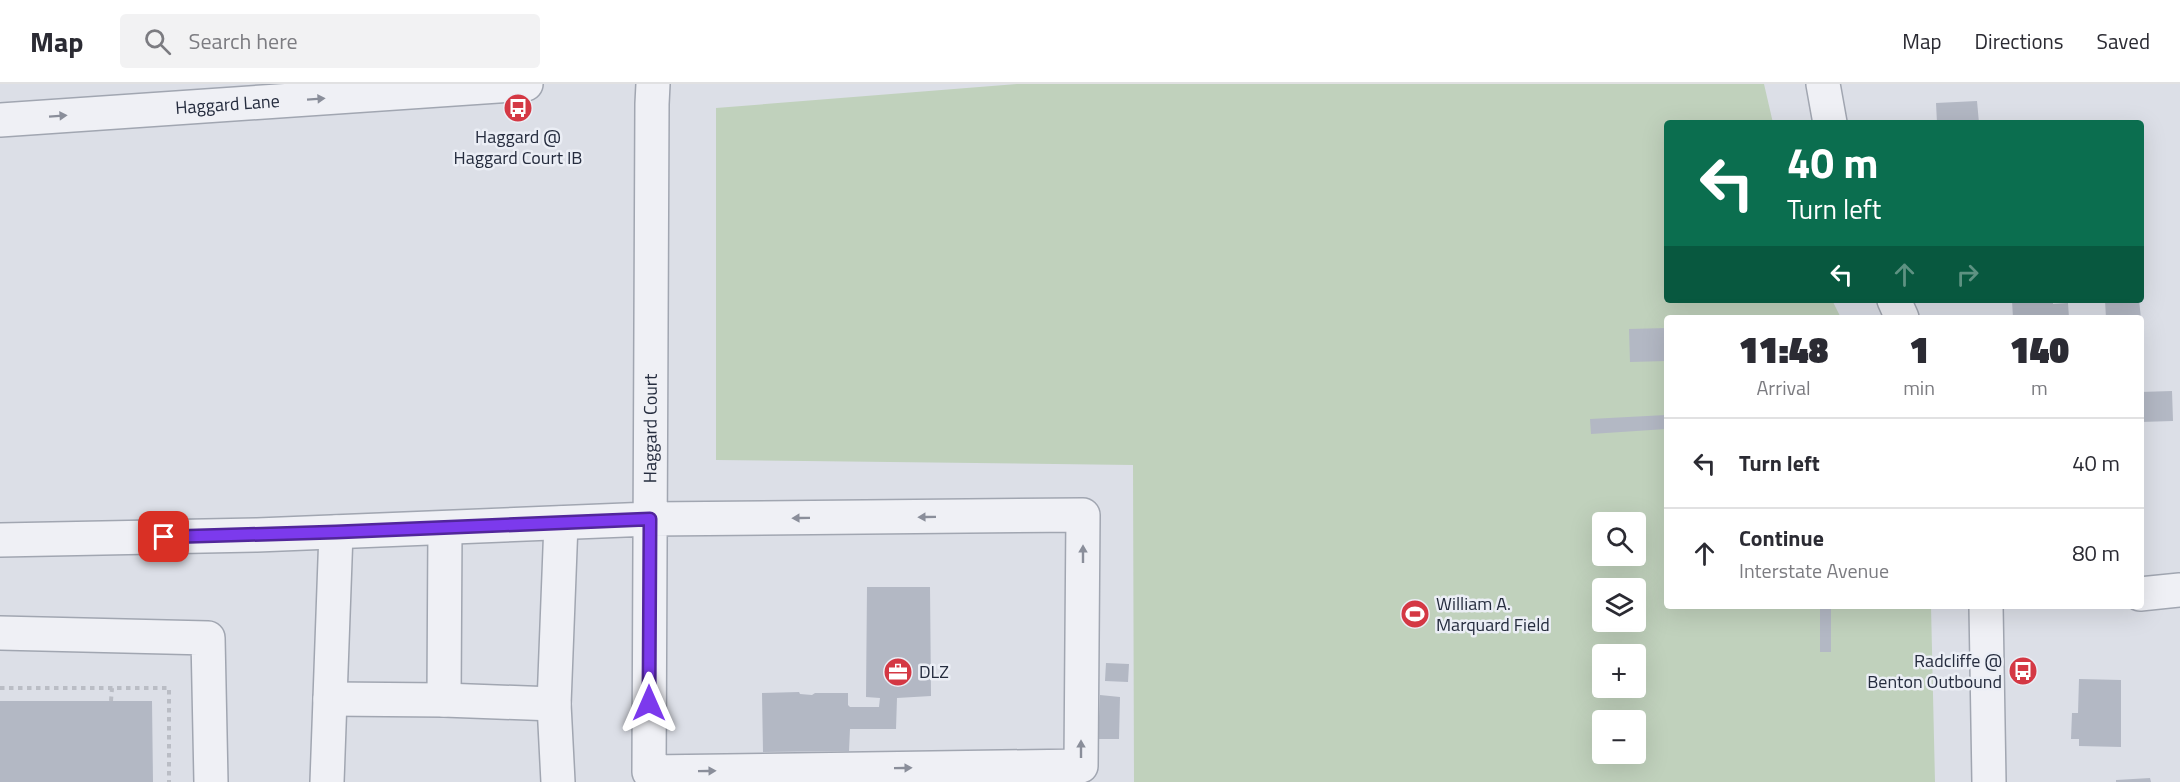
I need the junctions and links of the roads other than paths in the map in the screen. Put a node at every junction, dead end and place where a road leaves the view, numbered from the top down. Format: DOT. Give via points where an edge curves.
graph roads {
  1 [pos="526,84"];
  2 [pos="653,84"];
  3 [pos="1823,84"];
  4 [pos="350,90"];
  5 [pos="148,97"];
  6 [pos="0,120"];
  7 [pos="1829,120"];
  8 [pos="650,519"];
  9 [pos="561,523"];
  10 [pos="445,528"];
  11 [pos="336,532"];
  12 [pos="0,540"];
  13 [pos="2180,590"];
  14 [pos="2144,594"];
  15 [pos="1993,609"];
  16 [pos="0,633"];
  17 [pos="330,699"];
  18 [pos="444,700"];
  19 [pos="554,704"];
  20 [pos="211,782"];
  21 [pos="327,782"];
  22 [pos="558,782"];
  23 [pos="1989,782"];
  1 -- 4 [label="street, Haggard Lane"];
  2 -- 8 [label="street, Haggard Court"];
  3 -- 7 [label="street"];
  5 -- 4 [label="street, Haggard Lane, one-way"];
  6 -- 5 [label="street, Haggard Lane, one-way"];
  8 -- 8 [label="street, Haggard Court, one-way" via="648,772 1081,766 1083,515"];
  8 -- 9 [label="street"];
  9 -- 10 [label="street"];
  9 -- 19 [label="street"];
  10 -- 11 [label="street"];
  10 -- 18 [label="street"];
  11 -- 12 [label="street"];
  11 -- 17 [label="street"];
  13 -- 14 [label="street"];
  15 -- 23 [label="street"];
  16 -- 20 [label="street" via="208,638"];
  17 -- 18 [label="street"];
  17 -- 21 [label="street"];
  18 -- 19 [label="street"];
  19 -- 22 [label="street"];
}
